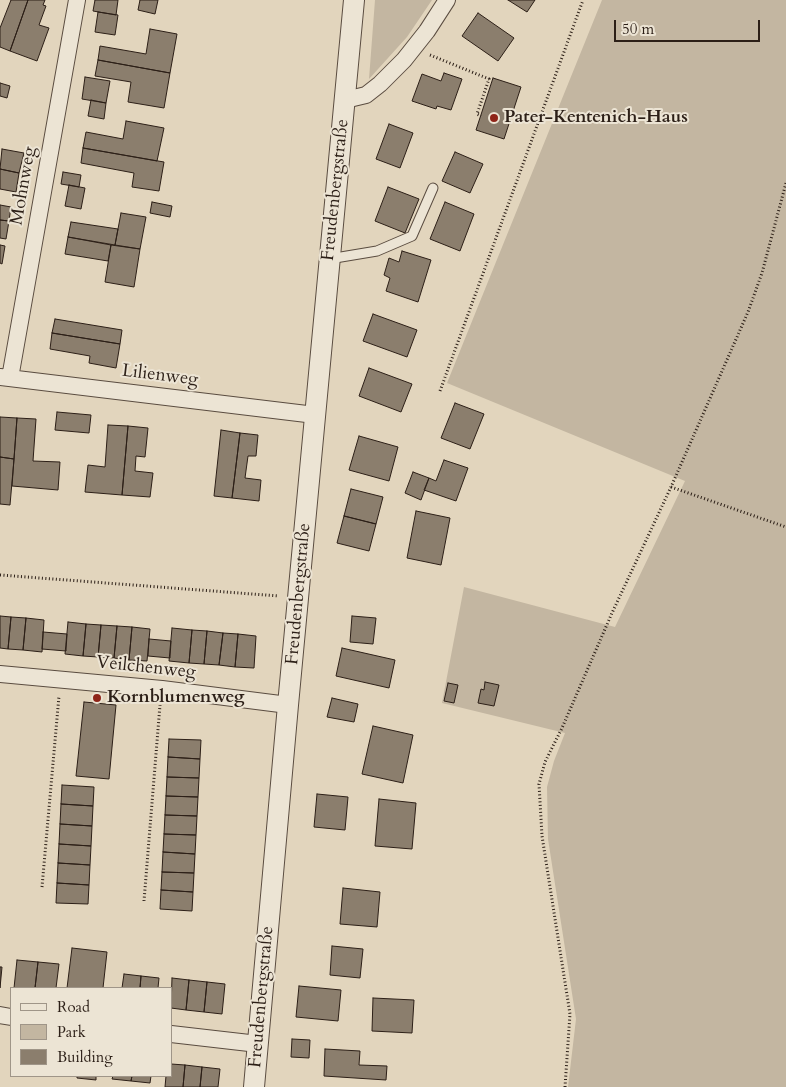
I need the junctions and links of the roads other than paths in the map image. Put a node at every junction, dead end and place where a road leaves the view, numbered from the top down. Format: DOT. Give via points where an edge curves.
graph roads {
  1 [pos="76,0"];
  2 [pos="354,0"];
  3 [pos="447,0"];
  4 [pos="345,100"];
  5 [pos="432,188"];
  6 [pos="329,259"];
  7 [pos="5,377"];
  8 [pos="315,415"];
  9 [pos="0,674"];
  10 [pos="288,705"];
  11 [pos="172,1034"];
  12 [pos="258,1044"];
  13 [pos="254,1087"];
  1 -- 7 [label="street, Mohnweg"];
  2 -- 4 [label="street, Freudenbergstraße"];
  3 -- 4 [label="street, Freudenbergstraße" via="427,31 380,84 366,95"];
  4 -- 6 [label="street, Freudenbergstraße"];
  5 -- 6 [label="lane" via="412,236 377,250"];
  6 -- 8 [label="street, Freudenbergstraße"];
  7 -- 8 [label="street, Lilienweg"];
  8 -- 10 [label="street, Freudenbergstraße"];
  9 -- 10 [label="street, Veilchenweg"];
  10 -- 12 [label="street, Freudenbergstraße"];
  11 -- 12 [label="street"];
  12 -- 13 [label="street, Freudenbergstraße"];
}
